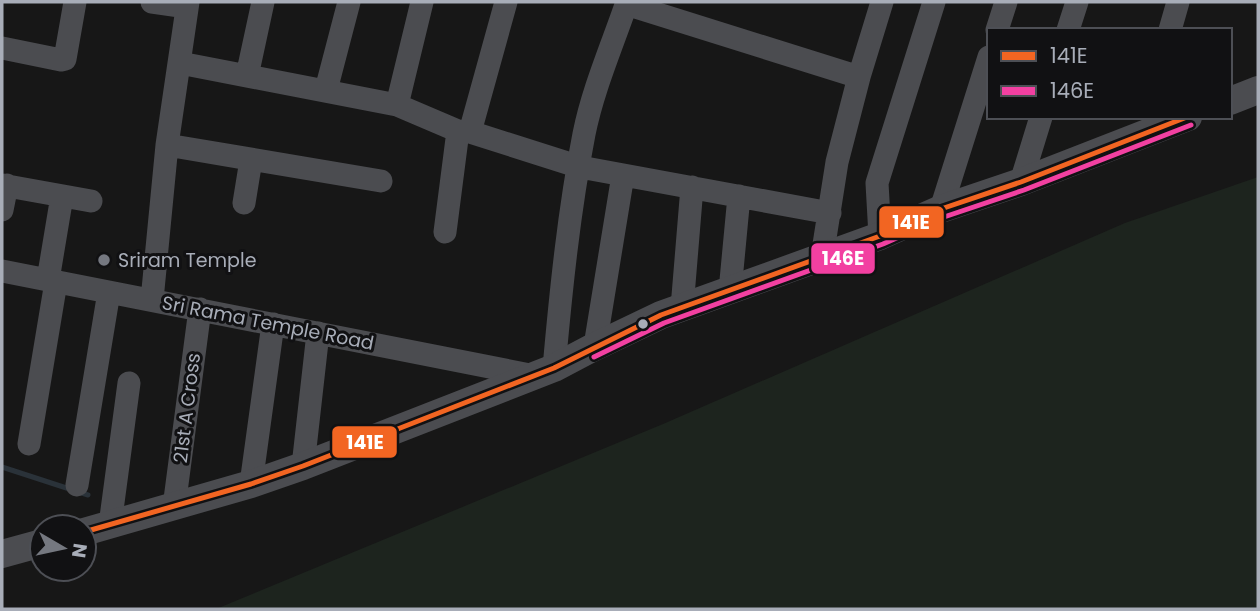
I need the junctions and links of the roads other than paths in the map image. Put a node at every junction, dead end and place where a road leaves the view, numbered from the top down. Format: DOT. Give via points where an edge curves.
graph roads {
  1 [pos="75,2"];
  2 [pos="152,2"];
  3 [pos="263,2"];
  4 [pos="349,2"];
  5 [pos="422,2"];
  6 [pos="506,2"];
  7 [pos="882,2"];
  8 [pos="934,2"];
  9 [pos="1006,2"];
  10 [pos="1077,2"];
  11 [pos="1178,2"];
  12 [pos="626,3"];
  13 [pos="188,4"];
  14 [pos="998,28"];
  15 [pos="1069,28"];
  16 [pos="1171,28"];
  17 [pos="2,48"];
  18 [pos="180,63"];
  19 [pos="987,63"];
  20 [pos="247,76"];
  21 [pos="859,77"];
  22 [pos="326,90"];
  23 [pos="1258,90"];
  24 [pos="1232,100"];
  25 [pos="397,105"];
  26 [pos="1040,119"];
  27 [pos="1178,119"];
  28 [pos="1148,125"];
  29 [pos="464,132"];
  30 [pos="167,145"];
  31 [pos="251,160"];
  32 [pos="580,167"];
  33 [pos="623,175"];
  34 [pos="381,181"];
  35 [pos="1021,182"];
  36 [pos="4,185"];
  37 [pos="692,187"];
  38 [pos="62,196"];
  39 [pos="739,196"];
  40 [pos="90,201"];
  41 [pos="244,202"];
  42 [pos="941,209"];
  43 [pos="2,210"];
  44 [pos="830,213"];
  45 [pos="445,232"];
  46 [pos="880,236"];
  47 [pos="821,257"];
  48 [pos="2,271"];
  49 [pos="52,281"];
  50 [pos="730,291"];
  51 [pos="109,292"];
  52 [pos="152,300"];
  53 [pos="682,308"];
  54 [pos="200,309"];
  55 [pos="273,324"];
  56 [pos="318,333"];
  57 [pos="595,346"];
  58 [pos="545,372"];
  59 [pos="129,383"];
  60 [pos="29,444"];
  61 [pos="303,466"];
  62 [pos="251,484"];
  63 [pos="77,485"];
  64 [pos="174,507"];
  65 [pos="98,523"];
  66 [pos="98,528"];
  67 [pos="28,547"];
  68 [pos="2,554"];
  1 -- 17 [label="street" via="65,58"];
  2 -- 13 [label="street"];
  3 -- 20 [label="street"];
  4 -- 22 [label="street"];
  5 -- 25 [label="street"];
  6 -- 29 [label="street"];
  7 -- 21 [label="street"];
  8 -- 46 [label="street" via="877,183"];
  9 -- 14 [label="street"];
  10 -- 15 [label="street"];
  11 -- 16 [label="street"];
  12 -- 21 [label="street"];
  12 -- 32 [label="street" via="596,90"];
  13 -- 18 [label="street"];
  18 -- 20 [label="street"];
  18 -- 30 [label="street"];
  19 -- 42 [label="street"];
  20 -- 22 [label="street"];
  21 -- 44 [label="street" via="837,162"];
  22 -- 25 [label="street"];
  23 -- 24 [label="street"];
  25 -- 29 [label="street"];
  26 -- 35 [label="street"];
  27 -- 28 [label="street"];
  28 -- 35 [label="street"];
  29 -- 32 [label="street"];
  29 -- 45 [label="street"];
  30 -- 31 [label="street"];
  30 -- 52 [label="street"];
  31 -- 34 [label="street"];
  31 -- 41 [label="street"];
  32 -- 33 [label="street"];
  32 -- 58 [label="street"];
  33 -- 37 [label="street"];
  33 -- 57 [label="street"];
  35 -- 42 [label="street"];
  36 -- 38 [label="street"];
  36 -- 43 [label="street"];
  37 -- 39 [label="street"];
  37 -- 53 [label="street"];
  38 -- 40 [label="street"];
  38 -- 49 [label="street"];
  39 -- 44 [label="street"];
  39 -- 50 [label="street"];
  42 -- 46 [label="street"];
  44 -- 47 [label="street"];
  46 -- 47 [label="street"];
  47 -- 50 [label="street"];
  48 -- 49 [label="street, Sri Rama Temple Road"];
  49 -- 51 [label="street, Sri Rama Temple Road"];
  49 -- 60 [label="street"];
  50 -- 53 [label="street"];
  51 -- 52 [label="street, Sri Rama Temple Road"];
  51 -- 63 [label="street"];
  52 -- 54 [label="street, Sri Rama Temple Road"];
  53 -- 57 [label="street"];
  54 -- 55 [label="street, Sri Rama Temple Road"];
  54 -- 64 [label="street, 21st A Cross"];
  55 -- 56 [label="street, Sri Rama Temple Road"];
  55 -- 62 [label="street"];
  56 -- 58 [label="street, Sri Rama Temple Road"];
  56 -- 61 [label="street"];
  57 -- 58 [label="street"];
  58 -- 61 [label="street"];
  59 -- 65 [label="street"];
  61 -- 62 [label="street"];
  62 -- 64 [label="street"];
  64 -- 66 [label="street"];
  67 -- 68 [label="street"];
}
